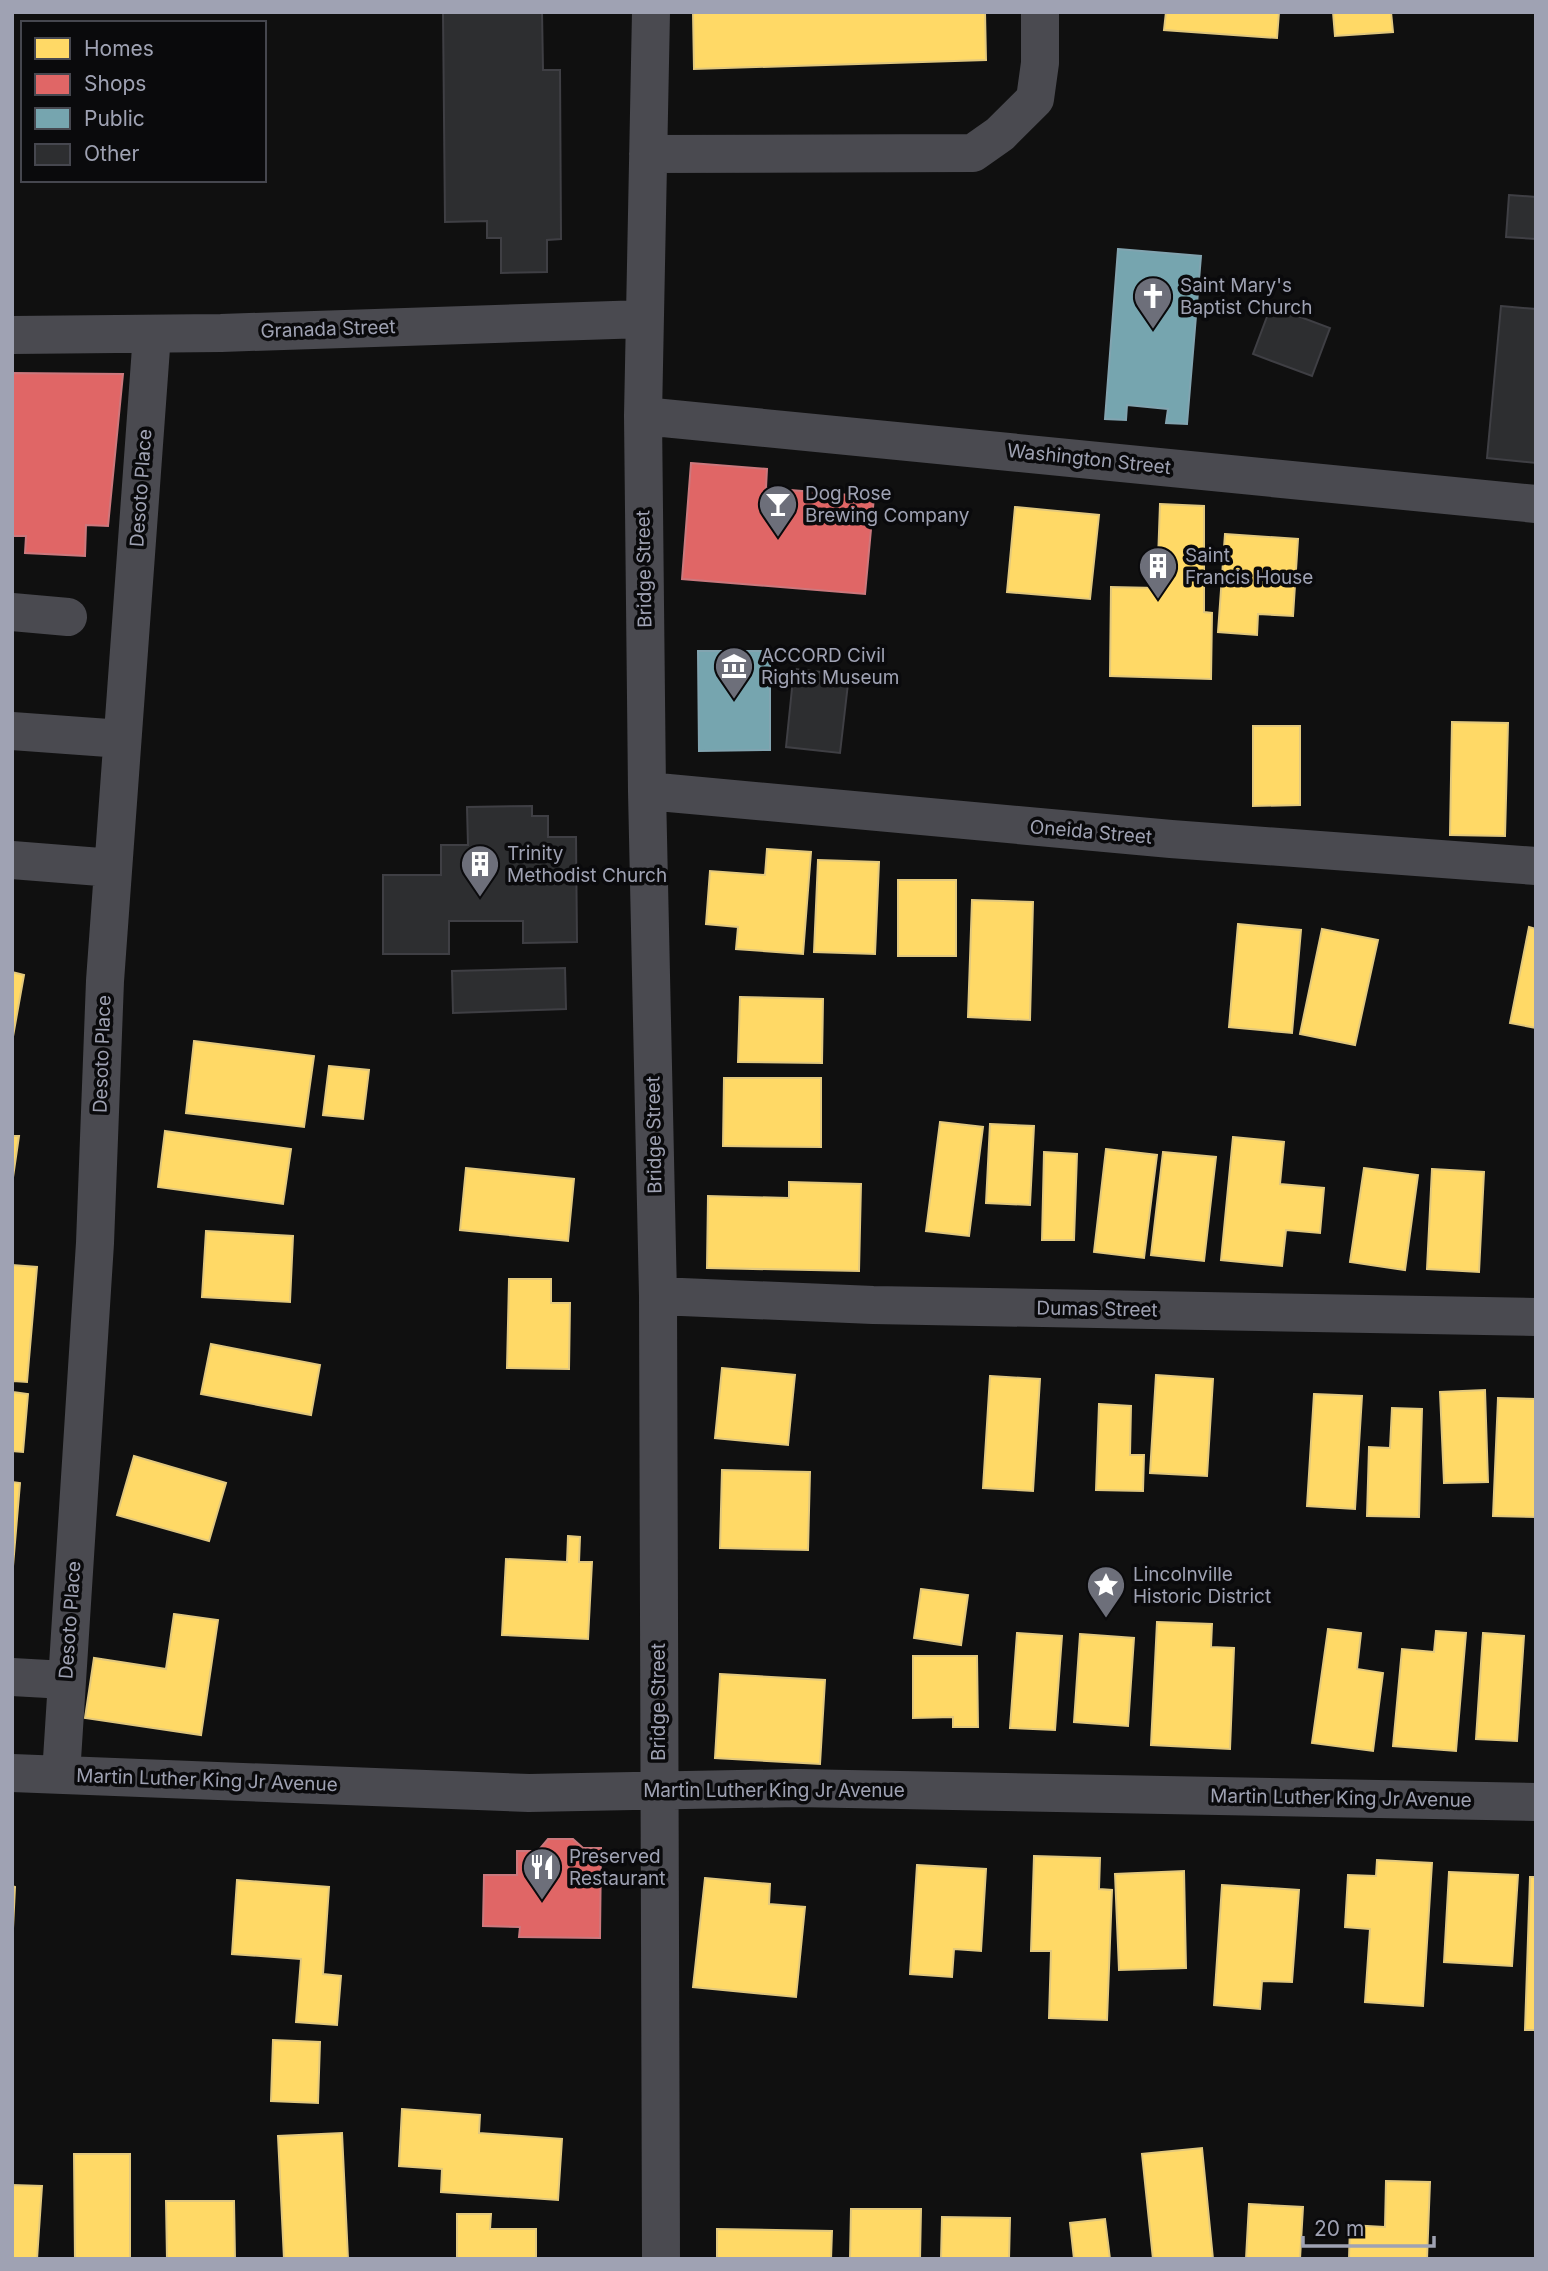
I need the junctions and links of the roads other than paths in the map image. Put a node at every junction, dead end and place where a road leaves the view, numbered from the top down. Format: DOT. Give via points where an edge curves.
graph roads {
  1 [pos="651,12"];
  2 [pos="1040,12"];
  3 [pos="648,154"];
  4 [pos="644,318"];
  5 [pos="152,334"];
  6 [pos="12,335"];
  7 [pos="643,416"];
  8 [pos="1536,504"];
  9 [pos="12,612"];
  10 [pos="68,617"];
  11 [pos="12,731"];
  12 [pos="122,739"];
  13 [pos="646,791"];
  14 [pos="12,860"];
  15 [pos="1536,866"];
  16 [pos="113,868"];
  17 [pos="658,1296"];
  18 [pos="1536,1317"];
  19 [pos="12,1678"];
  20 [pos="66,1680"];
  21 [pos="12,1773"];
  22 [pos="61,1774"];
  23 [pos="659,1789"];
  24 [pos="1536,1802"];
  25 [pos="661,2259"];
  1 -- 3 [label="street, Bridge Street"];
  2 -- 3 [label="street" via="1035,99 973,153"];
  3 -- 4 [label="street, Bridge Street"];
  4 -- 5 [label="street, Granada Street"];
  4 -- 7 [label="street, Bridge Street"];
  5 -- 6 [label="street, Granada Street"];
  5 -- 12 [label="street, Desoto Place"];
  7 -- 8 [label="street, Washington Street"];
  7 -- 13 [label="street, Bridge Street"];
  9 -- 10 [label="street"];
  11 -- 12 [label="street"];
  12 -- 16 [label="street, Desoto Place"];
  13 -- 15 [label="street, Oneida Street" via="1171,839"];
  13 -- 17 [label="street, Bridge Street"];
  14 -- 16 [label="street"];
  16 -- 20 [label="street, Desoto Place" via="95,1243"];
  17 -- 18 [label="street, Dumas Street" via="873,1305"];
  17 -- 23 [label="street, Bridge Street"];
  19 -- 20 [label="street"];
  20 -- 22 [label="street, Desoto Place"];
  21 -- 22 [label="street, Martin Luther King Jr Avenue"];
  22 -- 23 [label="street, Martin Luther King Jr Avenue" via="530,1793"];
  23 -- 24 [label="street, Martin Luther King Jr Avenue"];
  23 -- 25 [label="street, Bridge Street"];
}
